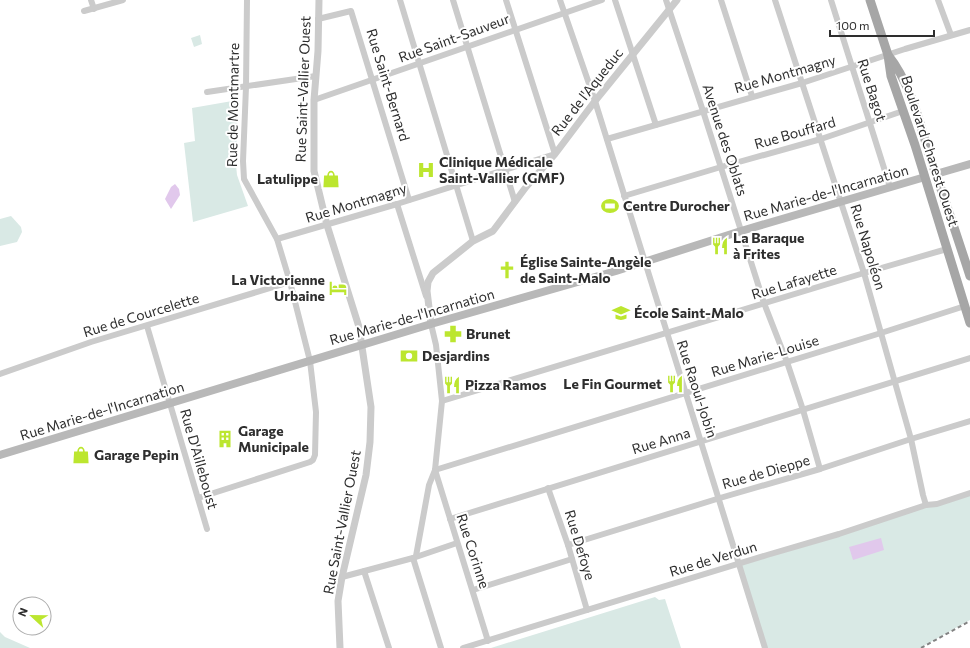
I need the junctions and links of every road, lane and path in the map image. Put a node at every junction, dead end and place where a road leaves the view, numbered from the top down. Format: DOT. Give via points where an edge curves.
graph roads {
  1 [pos="92,0"];
  2 [pos="123,0"];
  3 [pos="247,0"];
  4 [pos="319,0"];
  5 [pos="400,0"];
  6 [pos="453,0"];
  7 [pos="506,0"];
  8 [pos="560,0"];
  9 [pos="602,0"];
  10 [pos="615,0"];
  11 [pos="666,0"];
  12 [pos="677,0"];
  13 [pos="721,0"];
  14 [pos="775,0"];
  15 [pos="831,0"];
  16 [pos="870,0"];
  17 [pos="938,0"];
  18 [pos="94,9"];
  19 [pos="669,9"];
  20 [pos="84,11"];
  21 [pos="564,13"];
  22 [pos="318,19"];
  23 [pos="515,29"];
  24 [pos="970,30"];
  25 [pos="951,35"];
  26 [pos="468,46"];
  27 [pos="634,54"];
  28 [pos="888,55"];
  29 [pos="420,64"];
  30 [pos="853,67"];
  31 [pos="316,76"];
  32 [pos="372,80"];
  33 [pos="802,83"];
  34 [pos="246,87"];
  35 [pos="206,92"];
  36 [pos="752,96"];
  37 [pos="314,100"];
  38 [pos="595,101"];
  39 [pos="703,111"];
  40 [pos="903,112"];
  41 [pos="870,122"];
  42 [pos="656,124"];
  43 [pos="606,138"];
  44 [pos="820,139"];
  45 [pos="555,154"];
  46 [pos="970,164"];
  47 [pos="721,167"];
  48 [pos="506,170"];
  49 [pos="936,174"];
  50 [pos="925,177"];
  51 [pos="456,185"];
  52 [pos="890,187"];
  53 [pos="624,196"];
  54 [pos="409,200"];
  55 [pos="841,201"];
  56 [pos="515,202"];
  57 [pos="397,204"];
  58 [pos="326,225"];
  59 [pos="741,231"];
  60 [pos="277,239"];
  61 [pos="473,241"];
  62 [pos="947,249"];
  63 [pos="644,262"];
  64 [pos="864,273"];
  65 [pos="970,276"];
  66 [pos="290,282"];
  67 [pos="428,303"];
  68 [pos="764,303"];
  69 [pos="965,306"];
  70 [pos="970,323"];
  71 [pos="431,324"];
  72 [pos="147,326"];
  73 [pos="666,332"];
  74 [pos="881,333"];
  75 [pos="362,346"];
  76 [pos="970,358"];
  77 [pos="310,360"];
  78 [pos="787,362"];
  79 [pos="0,374"];
  80 [pos="896,382"];
  81 [pos="685,393"];
  82 [pos="442,401"];
  83 [pos="170,403"];
  84 [pos="803,410"];
  85 [pos="970,421"];
  86 [pos="911,439"];
  87 [pos="701,442"];
  88 [pos="0,456"];
  89 [pos="820,469"];
  90 [pos="434,470"];
  91 [pos="548,488"];
  92 [pos="970,493"];
  93 [pos="198,498"];
  94 [pos="720,498"];
  95 [pos="926,505"];
  96 [pos="450,519"];
  97 [pos="207,529"];
  98 [pos="457,543"];
  99 [pos="568,545"];
  100 [pos="414,557"];
  101 [pos="572,559"];
  102 [pos="739,564"];
  103 [pos="364,571"];
  104 [pos="342,577"];
  105 [pos="473,590"];
  106 [pos="587,610"];
  107 [pos="488,640"];
  108 [pos="340,648"];
  109 [pos="389,648"];
  110 [pos="441,648"];
  111 [pos="463,648"];
  112 [pos="765,648"];
  1 -- 18 [label="street"];
  2 -- 18 [label="street"];
  3 -- 34 [label="street, Rue de Montmartre"];
  4 -- 22 [label="street, Rue Saint-Vallier Ouest"];
  5 -- 29 [label="street"];
  6 -- 26 [label="street"];
  7 -- 23 [label="street"];
  8 -- 21 [label="street, Rue Raoul-Jobin"];
  9 -- 21 [label="street, Rue Saint-Sauveur"];
  10 -- 27 [label="street"];
  11 -- 19 [label="street, Avenue des Oblats"];
  12 -- 19 [label="street, Rue de l'Aqueduc"];
  13 -- 36 [label="street"];
  14 -- 33 [label="street, Rue Napoléon"];
  15 -- 30 [label="street, Rue Bagot"];
  16 -- 28 [label="main road, Boulevard Charest Ouest"];
  17 -- 25 [label="street"];
  18 -- 20 [label="street"];
  19 -- 27 [label="street, Rue de l'Aqueduc"];
  19 -- 39 [label="street, Avenue des Oblats"];
  21 -- 23 [label="street, Rue Saint-Sauveur"];
  21 -- 38 [label="street, Rue Raoul-Jobin"];
  22 -- 31 [label="street, Rue Saint-Vallier Ouest"];
  22 -- 32 [label="street, Rue Saint-Bernard" via="351,11"];
  23 -- 26 [label="street, Rue Saint-Sauveur"];
  23 -- 45 [label="street"];
  24 -- 25 [label="street, Rue Montmagny"];
  25 -- 28 [label="street, Rue Montmagny"];
  26 -- 29 [label="street, Rue Saint-Sauveur"];
  26 -- 48 [label="street"];
  27 -- 38 [label="street, Rue de l'Aqueduc"];
  27 -- 42 [label="street"];
  28 -- 30 [label="street, Rue Montmagny"];
  28 -- 40 [label="main road, Boulevard Charest Ouest" via="891,76"];
  28 -- 49 [label="main road, Boulevard Charest Ouest" via="901,74"];
  29 -- 32 [label="street, Rue Saint-Sauveur"];
  29 -- 51 [label="street"];
  30 -- 33 [label="street, Rue Montmagny"];
  30 -- 41 [label="street, Rue Bagot"];
  31 -- 34 [label="street"];
  31 -- 37 [label="street, Rue Saint-Vallier Ouest"];
  32 -- 37 [label="street, Rue Saint-Sauveur"];
  32 -- 54 [label="street, Rue Saint-Bernard"];
  33 -- 36 [label="street, Rue Montmagny"];
  33 -- 44 [label="street, Rue Napoléon"];
  34 -- 35 [label="street"];
  34 -- 60 [label="street, Rue de Montmartre" via="244,179"];
  36 -- 39 [label="street, Rue Montmagny"];
  37 -- 58 [label="street, Rue Saint-Vallier Ouest" via="314,171"];
  38 -- 43 [label="street, Rue Raoul-Jobin"];
  38 -- 45 [label="street, Rue de l'Aqueduc"];
  39 -- 42 [label="street, Rue Montmagny"];
  39 -- 47 [label="street, Avenue des Oblats"];
  40 -- 41 [label="street, Rue Bouffard"];
  40 -- 50 [label="main road, Boulevard Charest Ouest"];
  41 -- 44 [label="street, Rue Bouffard"];
  41 -- 52 [label="street, Rue Bagot"];
  42 -- 43 [label="street, Rue Montmagny"];
  43 -- 53 [label="street, Rue Raoul-Jobin"];
  44 -- 47 [label="street, Rue Bouffard"];
  44 -- 55 [label="street, Rue Napoléon"];
  45 -- 48 [label="street, Rue Montmagny"];
  45 -- 56 [label="street, Rue de l'Aqueduc"];
  46 -- 49 [label="main road, Rue Marie-de-l'Incarnation"];
  47 -- 53 [label="street, Rue Bouffard"];
  47 -- 59 [label="street, Avenue des Oblats"];
  48 -- 51 [label="street, Rue Montmagny"];
  48 -- 56 [label="street"];
  49 -- 50 [label="street, Rue Marie-de-l'Incarnation"];
  49 -- 65 [label="main road, Boulevard Charest Ouest"];
  50 -- 52 [label="main road, Rue Marie-de-l'Incarnation"];
  50 -- 62 [label="main road, Boulevard Charest Ouest"];
  51 -- 54 [label="street, Rue Montmagny"];
  51 -- 61 [label="street"];
  52 -- 55 [label="main road, Rue Marie-de-l'Incarnation"];
  53 -- 63 [label="street, Rue Raoul-Jobin"];
  54 -- 57 [label="street, Rue Montmagny"];
  55 -- 59 [label="main road, Rue Marie-de-l'Incarnation"];
  55 -- 64 [label="street, Rue Napoléon"];
  56 -- 61 [label="street, Rue de l'Aqueduc" via="492,231"];
  57 -- 58 [label="street, Rue Montmagny"];
  57 -- 67 [label="street"];
  58 -- 60 [label="street, Rue Montmagny"];
  58 -- 75 [label="street, Rue Saint-Vallier Ouest"];
  59 -- 63 [label="main road, Rue Marie-de-l'Incarnation"];
  59 -- 68 [label="street, Avenue des Oblats"];
  60 -- 66 [label="street, Rue de Montmartre"];
  61 -- 67 [label="street, Rue de l'Aqueduc" via="433,273 428,282"];
  62 -- 64 [label="street, Rue Lafayette"];
  62 -- 69 [label="main road, Boulevard Charest Ouest"];
  63 -- 71 [label="main road, Rue Marie-de-l'Incarnation"];
  63 -- 73 [label="street, Rue Raoul-Jobin"];
  64 -- 68 [label="street, Rue Lafayette"];
  64 -- 74 [label="street, Rue Napoléon"];
  66 -- 72 [label="street, Rue de Courcelette"];
  66 -- 77 [label="street, Rue de Montmartre"];
  67 -- 71 [label="street"];
  68 -- 73 [label="street, Rue Lafayette"];
  68 -- 78 [label="street, Avenue des Oblats"];
  69 -- 70 [label="main road, Boulevard Charest Ouest"];
  69 -- 74 [label="street, Rue Marie-Louise"];
  71 -- 75 [label="main road, Rue Marie-de-l'Incarnation"];
  71 -- 82 [label="street"];
  72 -- 79 [label="street, Rue de Courcelette"];
  72 -- 83 [label="street, Rue D'Ailleboust"];
  73 -- 81 [label="street, Rue Raoul-Jobin"];
  73 -- 82 [label="street, Rue Lafayette"];
  74 -- 78 [label="street, Rue Marie-Louise"];
  74 -- 80 [label="street, Rue Napoléon"];
  75 -- 77 [label="main road, Rue Marie-de-l'Incarnation"];
  75 -- 104 [label="street, Rue Saint-Vallier Ouest" via="371,408 370,442 364,484"];
  76 -- 80 [label="street, Rue Anna"];
  77 -- 83 [label="main road, Rue Marie-de-l'Incarnation"];
  77 -- 93 [label="street, Rue de Montmartre" via="316,412 313,460"];
  78 -- 81 [label="street, Rue Marie-Louise"];
  78 -- 84 [label="street, Avenue des Oblats"];
  80 -- 84 [label="street, Rue Anna"];
  80 -- 86 [label="street, Rue Napoléon"];
  81 -- 87 [label="street, Rue Raoul-Jobin"];
  81 -- 90 [label="street, Rue Marie-Louise"];
  82 -- 90 [label="street"];
  83 -- 88 [label="main road, Rue Marie-de-l'Incarnation"];
  83 -- 93 [label="street, Rue D'Ailleboust"];
  84 -- 87 [label="street, Rue Anna"];
  84 -- 89 [label="street, Avenue des Oblats"];
  85 -- 86 [label="street, Rue de Dieppe"];
  86 -- 89 [label="street, Rue de Dieppe"];
  86 -- 95 [label="street, Rue Napoléon"];
  87 -- 91 [label="street, Rue Anna"];
  87 -- 94 [label="street, Rue Raoul-Jobin"];
  89 -- 94 [label="street, Rue de Dieppe"];
  90 -- 96 [label="street, Rue Corinne"];
  90 -- 100 [label="street"];
  91 -- 96 [label="street, Rue Anna"];
  91 -- 99 [label="street, Rue Defoye"];
  92 -- 95 [label="street, Rue de Verdun"];
  93 -- 97 [label="street, Rue D'Ailleboust"];
  94 -- 99 [label="street, Rue de Dieppe"];
  94 -- 102 [label="street, Rue Raoul-Jobin"];
  95 -- 102 [label="street, Rue de Verdun"];
  96 -- 98 [label="street, Rue Corinne"];
  98 -- 100 [label="street"];
  98 -- 105 [label="street, Rue Corinne"];
  99 -- 101 [label="street, Rue Defoye"];
  100 -- 103 [label="street"];
  100 -- 110 [label="street"];
  101 -- 105 [label="street"];
  101 -- 106 [label="street, Rue Defoye"];
  102 -- 106 [label="street, Rue de Verdun"];
  102 -- 112 [label="street, Rue Raoul-Jobin"];
  103 -- 104 [label="street"];
  103 -- 109 [label="street"];
  104 -- 108 [label="street, Rue Saint-Vallier Ouest" via="338,601"];
  105 -- 107 [label="street, Rue Corinne"];
  106 -- 107 [label="street, Rue de Verdun"];
  107 -- 111 [label="street, Rue de Verdun"];
}
